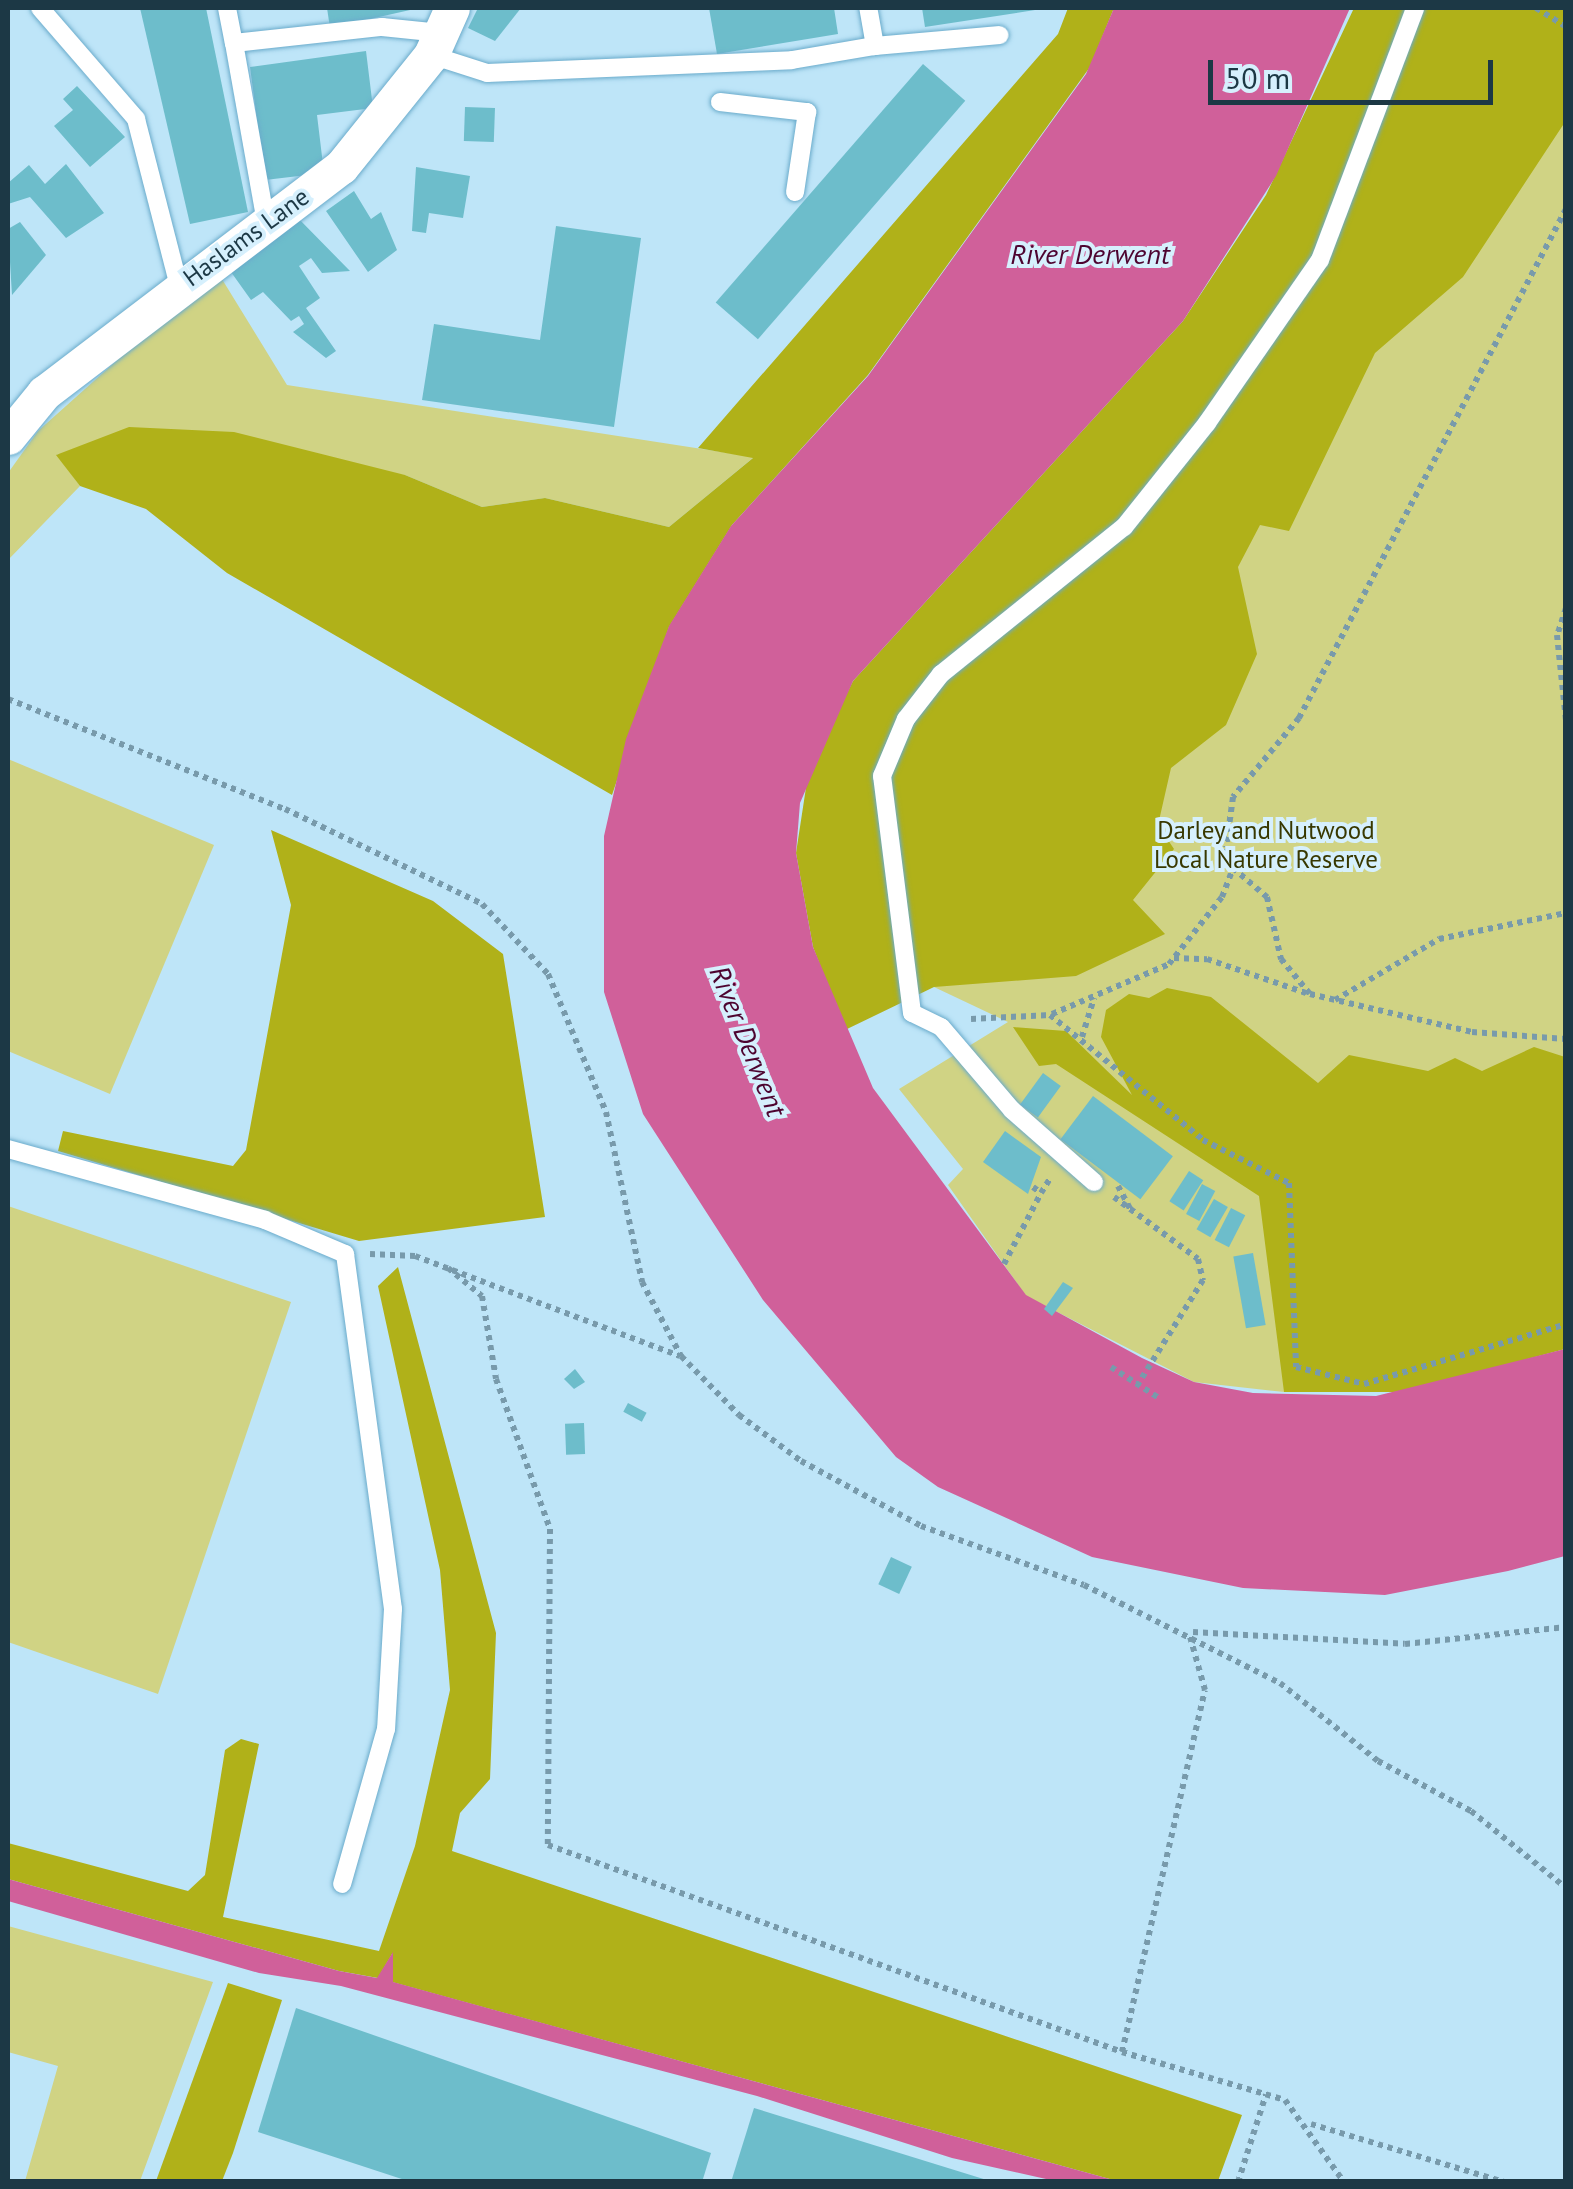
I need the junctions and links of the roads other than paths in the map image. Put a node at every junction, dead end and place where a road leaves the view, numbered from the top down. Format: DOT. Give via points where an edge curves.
graph roads {
  1 [pos="40,8"];
  2 [pos="227,8"];
  3 [pos="868,8"];
  4 [pos="1415,8"];
  5 [pos="441,32"];
  6 [pos="1000,35"];
  7 [pos="234,43"];
  8 [pos="875,46"];
  9 [pos="720,102"];
  10 [pos="795,192"];
  11 [pos="266,222"];
  12 [pos="179,286"];
  13 [pos="8,438"];
  14 [pos="8,1149"];
  15 [pos="1094,1182"];
  16 [pos="342,1884"];
  1 -- 12 [label="lane" via="136,119"];
  2 -- 7 [label="lane"];
  3 -- 8 [label="lane"];
  4 -- 15 [label="lane" via="1320,260 1207,423 1124,527 942,674 894,744 881,802 912,1013 941,1027 1012,1110"];
  5 -- 7 [label="lane" via="382,27"];
  5 -- 8 [label="lane" via="487,73 792,60"];
  5 -- 11 [label="street, Haslams Lane" via="341,167"];
  6 -- 8 [label="lane"];
  7 -- 11 [label="lane"];
  9 -- 10 [label="lane" via="806,112"];
  11 -- 12 [label="street, Haslams Lane"];
  12 -- 13 [label="street, Haslams Lane" via="44,393"];
  14 -- 16 [label="lane" via="265,1220 345,1254 392,1609 386,1729"];
}
